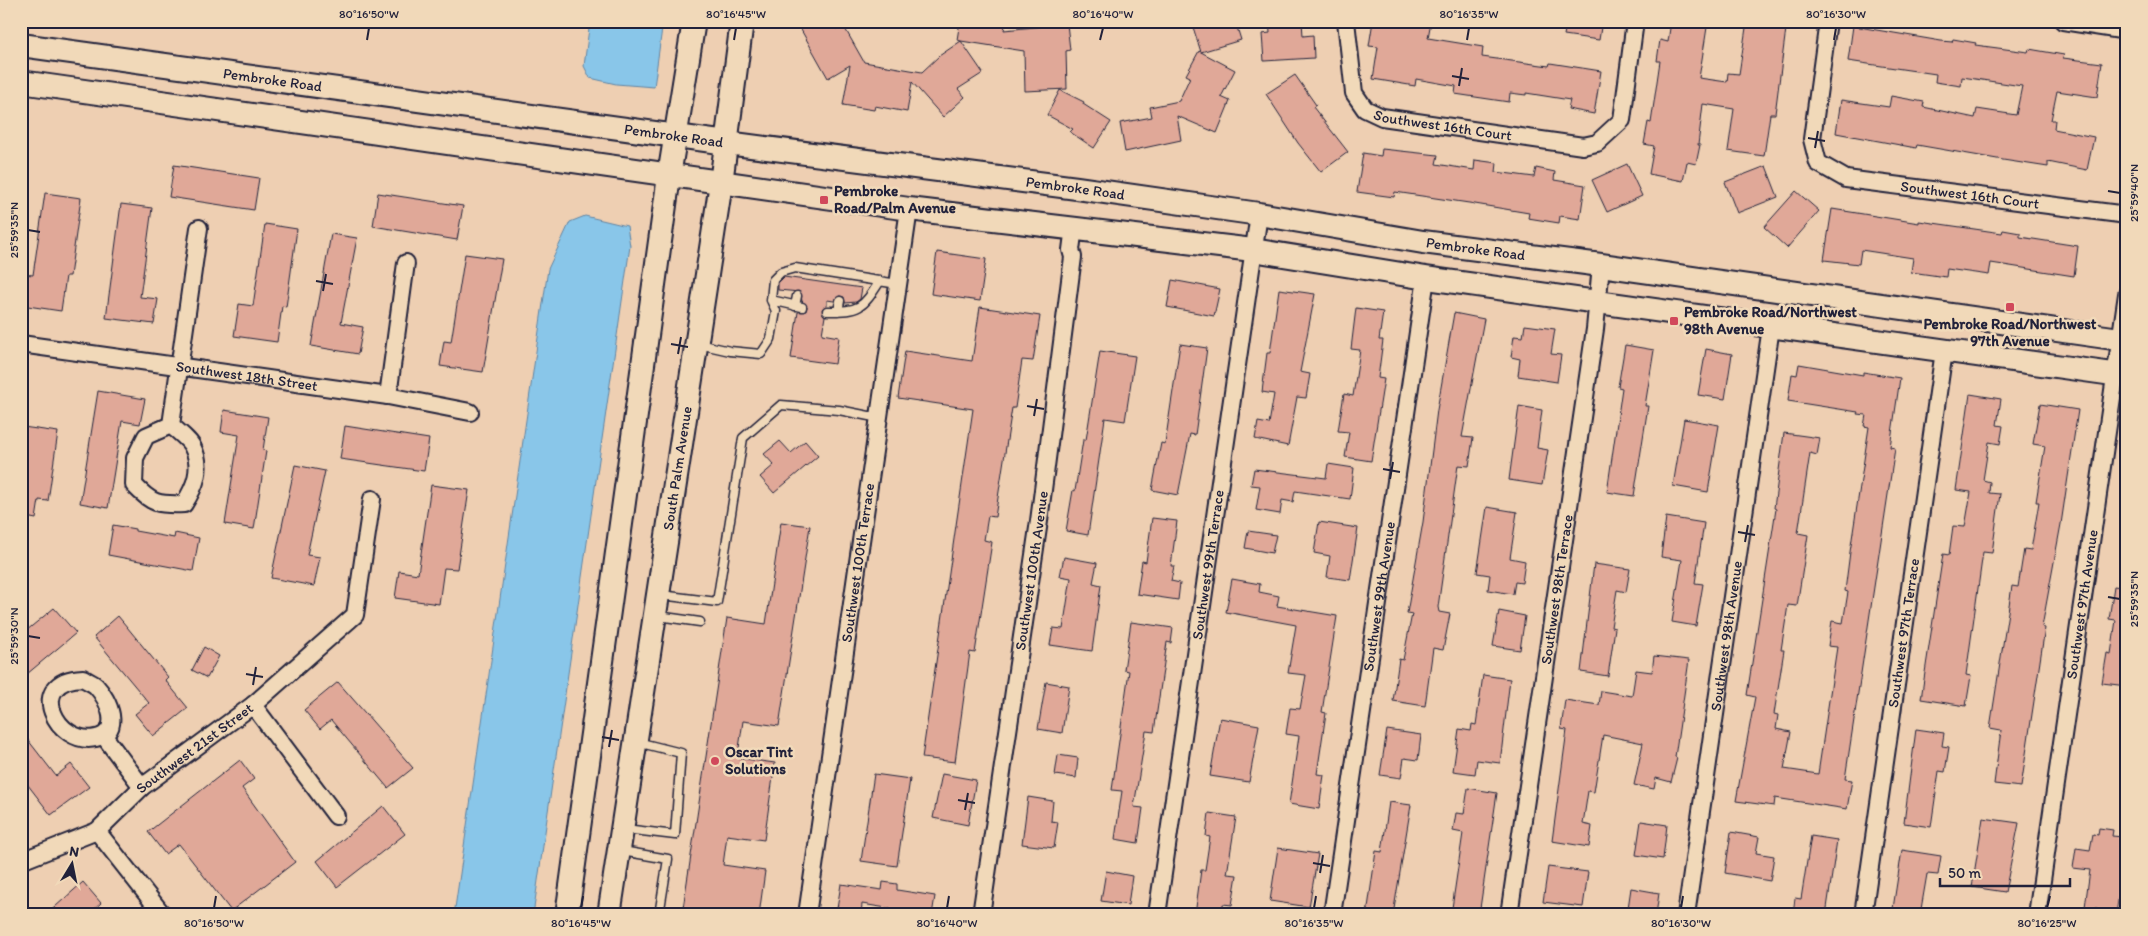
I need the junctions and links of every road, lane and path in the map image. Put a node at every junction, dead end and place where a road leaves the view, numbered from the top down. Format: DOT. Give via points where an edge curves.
graph roads {
  1 [pos="694,21"];
  2 [pos="742,21"];
  3 [pos="1346,21"];
  4 [pos="1635,21"];
  5 [pos="1828,21"];
  6 [pos="2062,21"];
  7 [pos="2127,31"];
  8 [pos="21,45"];
  9 [pos="21,82"];
  10 [pos="677,136"];
  11 [pos="727,143"];
  12 [pos="669,176"];
  13 [pos="721,183"];
  14 [pos="909,209"];
  15 [pos="1259,214"];
  16 [pos="2127,215"];
  17 [pos="1074,227"];
  18 [pos="199,228"];
  19 [pos="1254,250"];
  20 [pos="406,263"];
  21 [pos="1601,265"];
  22 [pos="844,276"];
  23 [pos="1426,278"];
  24 [pos="880,282"];
  25 [pos="842,284"];
  26 [pos="898,284"];
  27 [pos="2127,294"];
  28 [pos="797,296"];
  29 [pos="771,300"];
  30 [pos="840,301"];
  31 [pos="1597,301"];
  32 [pos="827,311"];
  33 [pos="838,311"];
  34 [pos="1771,327"];
  35 [pos="2123,340"];
  36 [pos="697,343"];
  37 [pos="21,344"];
  38 [pos="1944,350"];
  39 [pos="180,365"];
  40 [pos="2121,375"];
  41 [pos="388,396"];
  42 [pos="470,412"];
  43 [pos="879,418"];
  44 [pos="171,425"];
  45 [pos="372,499"];
  46 [pos="657,605"];
  47 [pos="700,622"];
  48 [pos="252,705"];
  49 [pos="104,736"];
  50 [pos="636,742"];
  51 [pos="142,787"];
  52 [pos="336,816"];
  53 [pos="97,831"];
  54 [pos="621,840"];
  55 [pos="21,861"];
  56 [pos="163,915"];
  57 [pos="567,915"];
  58 [pos="609,915"];
  59 [pos="659,915"];
  60 [pos="807,915"];
  61 [pos="981,915"];
  62 [pos="1157,915"];
  63 [pos="1332,915"];
  64 [pos="1509,915"];
  65 [pos="1686,915"];
  66 [pos="1863,915"];
  67 [pos="2037,915"];
  1 -- 10 [label="main road"];
  2 -- 11 [label="main road, South Palm Avenue"];
  3 -- 4 [label="street, Southwest 16th Court" via="1354,93 1365,109 1382,117 1583,146 1597,143 1622,120"];
  5 -- 16 [label="street, Southwest 16th Court" via="1812,139 1818,163 1846,179"];
  6 -- 7 [label="street"];
  8 -- 10 [label="main road, Pembroke Road"];
  9 -- 12 [label="main road"];
  10 -- 11 [label="main road, Pembroke Road"];
  10 -- 12 [label="main road"];
  11 -- 13 [label="main road, South Palm Avenue"];
  11 -- 15 [label="main road, Pembroke Road"];
  12 -- 13 [label="main road"];
  12 -- 57 [label="main road"];
  13 -- 14 [label="main road"];
  13 -- 36 [label="main road, South Palm Avenue"];
  14 -- 17 [label="main road"];
  14 -- 26 [label="street, Southwest 100th Terrace"];
  15 -- 19 [label="street, Southwest 99th Terrace"];
  15 -- 21 [label="main road, Pembroke Road" via="1423,242"];
  17 -- 19 [label="main road"];
  17 -- 61 [label="street, Southwest 100th Avenue" via="1073,257 1039,521"];
  18 -- 39 [label="street"];
  19 -- 23 [label="main road"];
  19 -- 62 [label="street, Southwest 99th Terrace"];
  20 -- 41 [label="street"];
  21 -- 31 [label="street, Southwest 98th Terrace"];
  21 -- 35 [label="main road, Pembroke Road"];
  22 -- 24 [label="lane"];
  22 -- 25 [label="lane"];
  22 -- 29 [label="lane" via="800,273 795,268 781,272 773,280"];
  23 -- 31 [label="main road"];
  23 -- 63 [label="street, Southwest 99th Avenue"];
  24 -- 26 [label="lane"];
  24 -- 33 [label="lane" via="868,300 854,311"];
  26 -- 43 [label="street, Southwest 100th Terrace"];
  27 -- 35 [label="street, Southwest 97th Avenue"];
  28 -- 29 [label="lane" via="798,306"];
  29 -- 36 [label="lane" via="776,311 771,339 761,354"];
  30 -- 33 [label="lane"];
  31 -- 34 [label="main road"];
  31 -- 64 [label="street, Southwest 98th Terrace"];
  32 -- 33 [label="lane"];
  34 -- 38 [label="main road"];
  34 -- 65 [label="street, Southwest 98th Avenue"];
  35 -- 40 [label="street, Southwest 97th Avenue"];
  36 -- 46 [label="main road, South Palm Avenue"];
  37 -- 39 [label="street, Southwest 18th Street"];
  38 -- 40 [label="main road"];
  38 -- 66 [label="street, Southwest 97th Terrace"];
  39 -- 41 [label="street, Southwest 18th Street"];
  39 -- 44 [label="street"];
  40 -- 67 [label="street, Southwest 97th Avenue"];
  41 -- 42 [label="street, Southwest 18th Street"];
  43 -- 46 [label="lane" via="839,410 781,405 743,438 717,602"];
  43 -- 60 [label="street, Southwest 100th Terrace"];
  44 -- 44 [label="street" via="193,447 198,469 193,489 184,504 148,500 134,485 135,458 146,436"];
  45 -- 48 [label="street, Southwest 21st Street" via="355,615"];
  46 -- 47 [label="lane"];
  46 -- 50 [label="main road, South Palm Avenue"];
  48 -- 51 [label="street, Southwest 21st Street"];
  48 -- 52 [label="street"];
  49 -- 51 [label="street"];
  50 -- 54 [label="main road, South Palm Avenue"];
  50 -- 54 [label="lane" via="681,753 675,835"];
  51 -- 53 [label="street, Southwest 21st Street"];
  53 -- 55 [label="street, Southwest 21st Street"];
  53 -- 56 [label="street"];
  54 -- 58 [label="main road, South Palm Avenue"];
  54 -- 59 [label="lane" via="668,859"];
}
